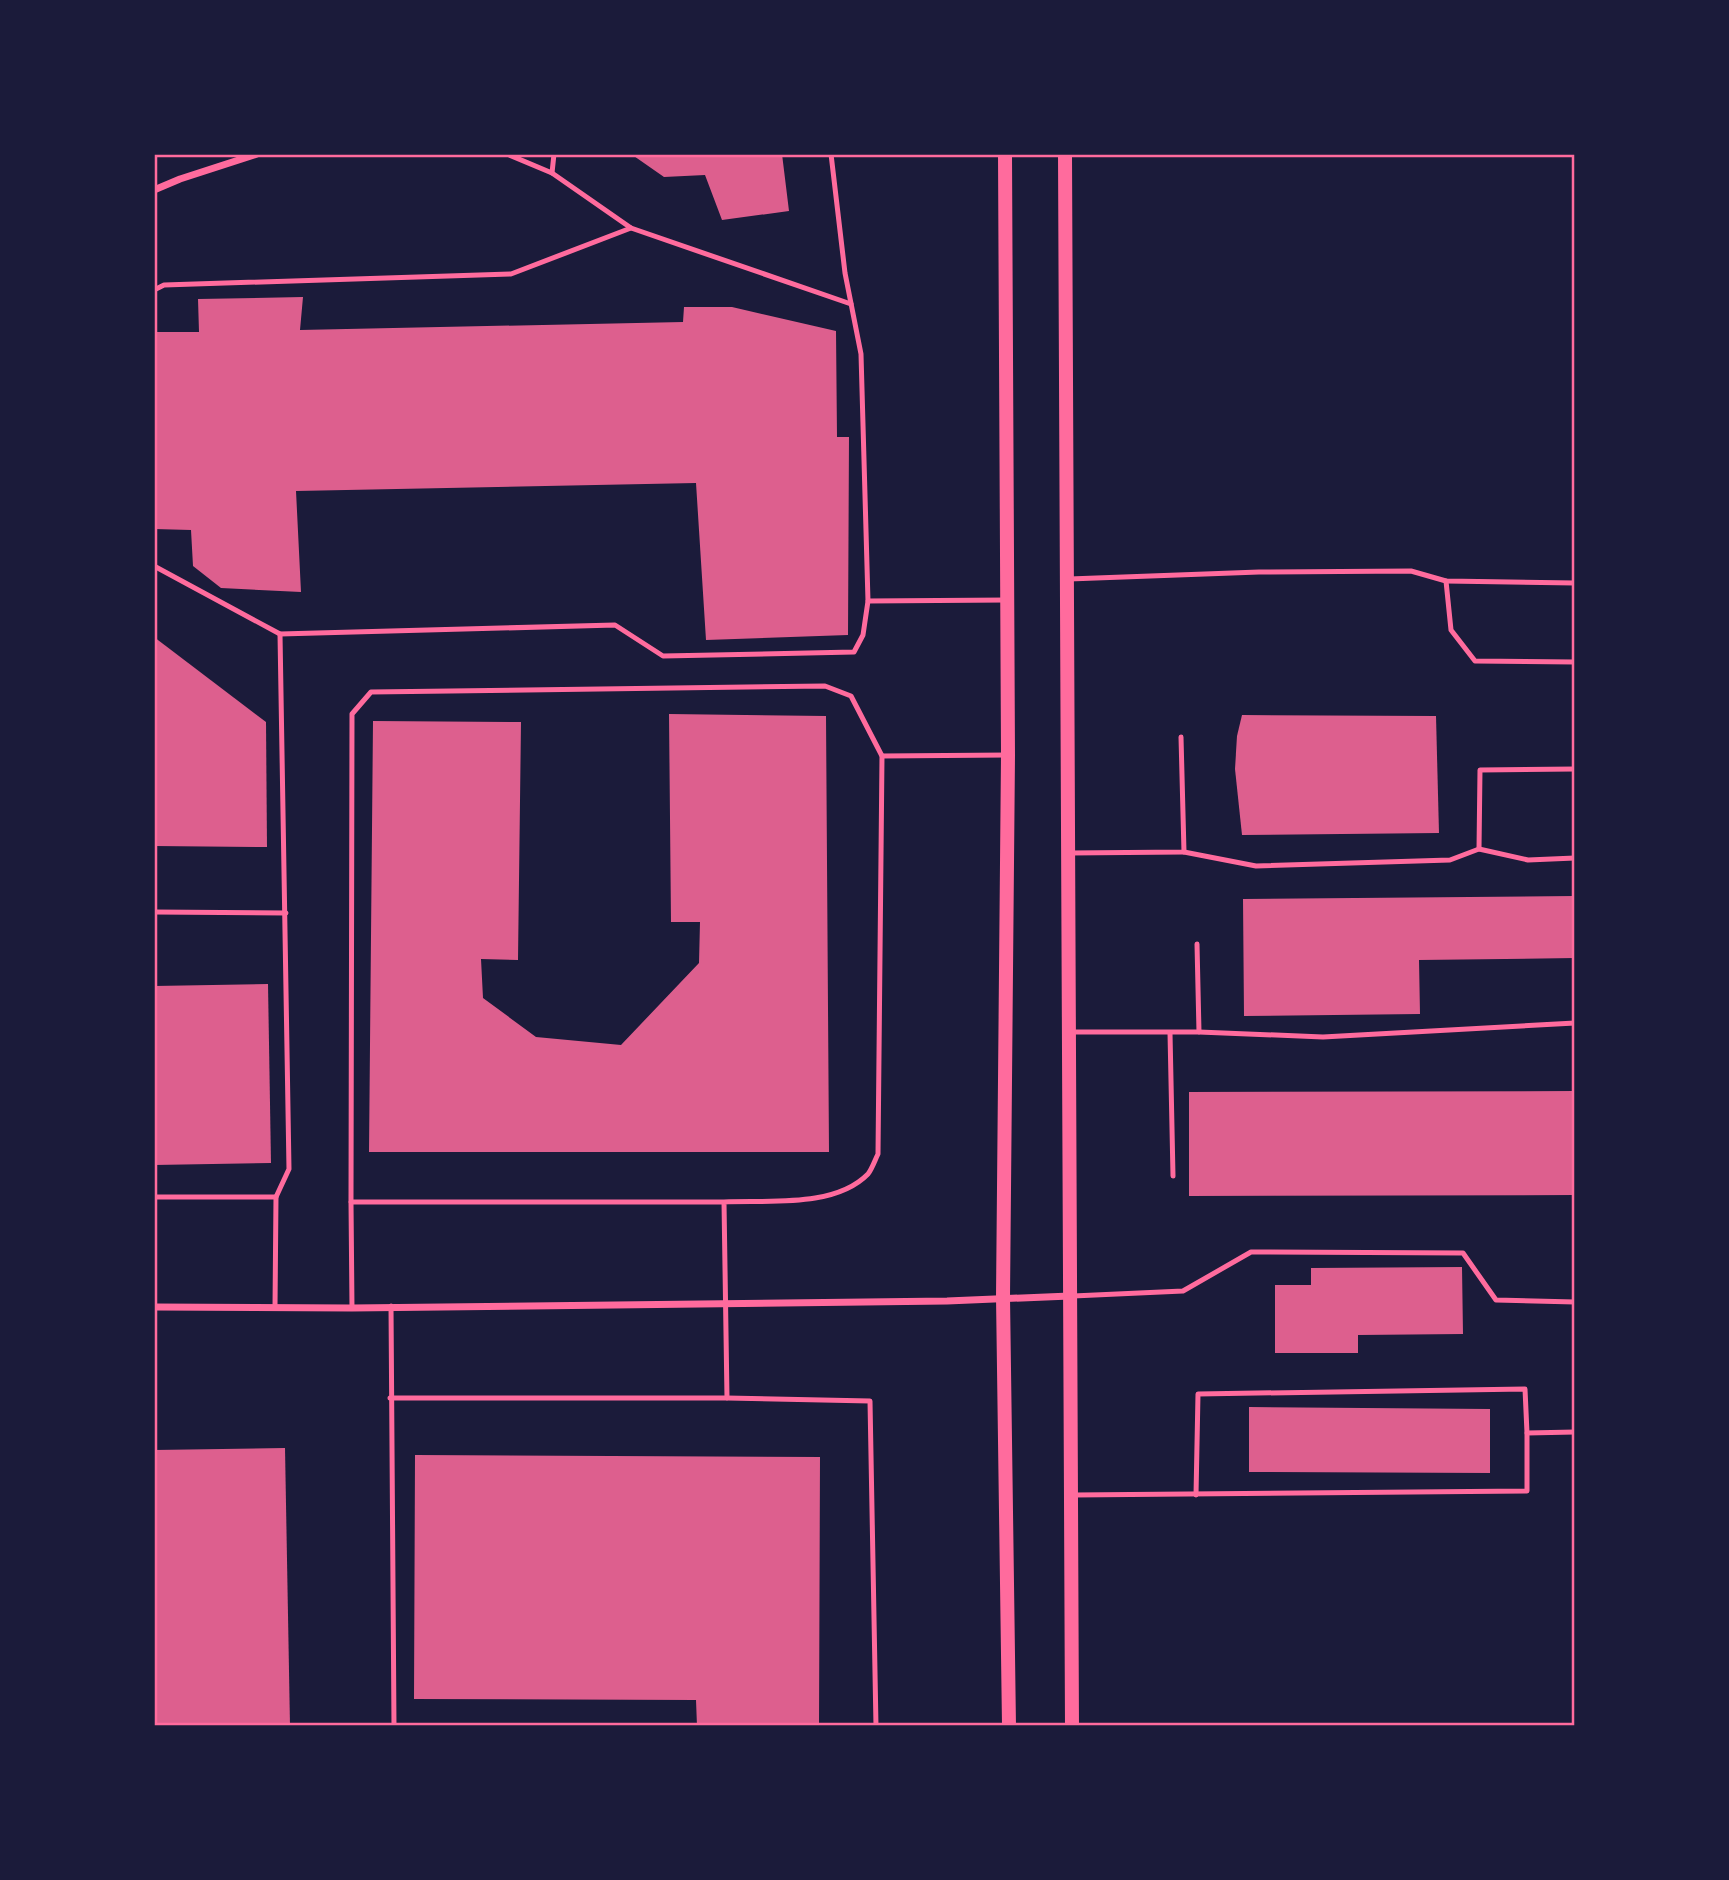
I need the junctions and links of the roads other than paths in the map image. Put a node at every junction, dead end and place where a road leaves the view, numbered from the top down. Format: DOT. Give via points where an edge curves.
graph roads {
  1 [pos="257,154"];
  2 [pos="507,154"];
  3 [pos="554,154"];
  4 [pos="831,154"];
  5 [pos="1005,154"];
  6 [pos="1065,154"];
  7 [pos="1569,154"];
  8 [pos="1575,154"];
  9 [pos="552,173"];
  10 [pos="154,190"];
  11 [pos="631,229"];
  12 [pos="154,290"];
  13 [pos="851,304"];
  14 [pos="154,566"];
  15 [pos="1066,579"];
  16 [pos="1446,581"];
  17 [pos="1575,583"];
  18 [pos="1007,600"];
  19 [pos="868,601"];
  20 [pos="280,634"];
  21 [pos="1575,662"];
  22 [pos="1181,737"];
  23 [pos="1008,755"];
  24 [pos="882,756"];
  25 [pos="1575,769"];
  26 [pos="1479,849"];
  27 [pos="1184,852"];
  28 [pos="1067,853"];
  29 [pos="1575,858"];
  30 [pos="154,912"];
  31 [pos="286,913"];
  32 [pos="1196,944"];
  33 [pos="1575,1023"];
  34 [pos="1068,1032"];
  35 [pos="1199,1032"];
  36 [pos="1170,1033"];
  37 [pos="1172,1177"];
  38 [pos="154,1197"];
  39 [pos="276,1197"];
  40 [pos="351,1202"];
  41 [pos="724,1202"];
  42 [pos="1070,1296"];
  43 [pos="1003,1297"];
  44 [pos="725,1302"];
  45 [pos="1575,1302"];
  46 [pos="154,1307"];
  47 [pos="275,1307"];
  48 [pos="391,1307"];
  49 [pos="352,1308"];
  50 [pos="390,1398"];
  51 [pos="727,1398"];
  52 [pos="1575,1432"];
  53 [pos="1527,1433"];
  54 [pos="1070,1495"];
  55 [pos="1196,1495"];
  56 [pos="394,1726"];
  57 [pos="876,1726"];
  58 [pos="1009,1726"];
  59 [pos="1072,1726"];
  1 -- 10 [label="street"];
  2 -- 9 [label="lane"];
  3 -- 9 [label="lane"];
  4 -- 13 [label="lane"];
  5 -- 18 [label="main road"];
  6 -- 15 [label="main road"];
  7 -- 8 [label="lane"];
  9 -- 11 [label="lane"];
  11 -- 12 [label="lane" via="511,274 164,285"];
  11 -- 13 [label="lane"];
  13 -- 19 [label="lane" via="862,354"];
  14 -- 20 [label="lane"];
  15 -- 16 [label="lane" via="1411,572"];
  15 -- 28 [label="main road"];
  16 -- 17 [label="lane"];
  16 -- 21 [label="lane" via="1451,629 1475,661"];
  18 -- 19 [label="lane"];
  18 -- 23 [label="main road"];
  19 -- 20 [label="lane" via="863,635 854,652 663,656 615,625"];
  20 -- 31 [label="lane"];
  22 -- 27 [label="lane"];
  23 -- 24 [label="lane"];
  23 -- 43 [label="main road"];
  24 -- 40 [label="lane" via="851,696 825,686 372,692 352,714"];
  24 -- 41 [label="lane" via="878,1154 869,1172 850,1187 823,1198"];
  25 -- 26 [label="lane" via="1480,770"];
  26 -- 27 [label="lane" via="1450,860 1256,866"];
  26 -- 29 [label="lane" via="1528,860"];
  27 -- 28 [label="lane"];
  28 -- 34 [label="main road"];
  30 -- 31 [label="lane"];
  31 -- 39 [label="lane" via="289,1169"];
  32 -- 35 [label="lane"];
  33 -- 35 [label="lane" via="1323,1037"];
  34 -- 36 [label="lane"];
  34 -- 42 [label="main road"];
  35 -- 36 [label="lane"];
  36 -- 37 [label="lane"];
  38 -- 39 [label="lane"];
  39 -- 47 [label="lane"];
  40 -- 41 [label="lane"];
  40 -- 49 [label="lane"];
  41 -- 44 [label="lane"];
  42 -- 43 [label="street"];
  42 -- 45 [label="lane" via="1183,1291 1251,1252 1463,1253 1496,1300"];
  42 -- 54 [label="main road"];
  43 -- 44 [label="street"];
  43 -- 58 [label="main road"];
  44 -- 48 [label="street"];
  44 -- 51 [label="lane"];
  46 -- 47 [label="street"];
  47 -- 49 [label="street"];
  48 -- 49 [label="street"];
  48 -- 50 [label="lane"];
  50 -- 51 [label="lane"];
  50 -- 56 [label="lane"];
  51 -- 57 [label="lane" via="870,1401"];
  52 -- 53 [label="lane"];
  53 -- 55 [label="lane" via="1527,1491"];
  53 -- 55 [label="lane" via="1525,1389 1198,1394"];
  54 -- 55 [label="lane"];
  54 -- 59 [label="main road"];
}
